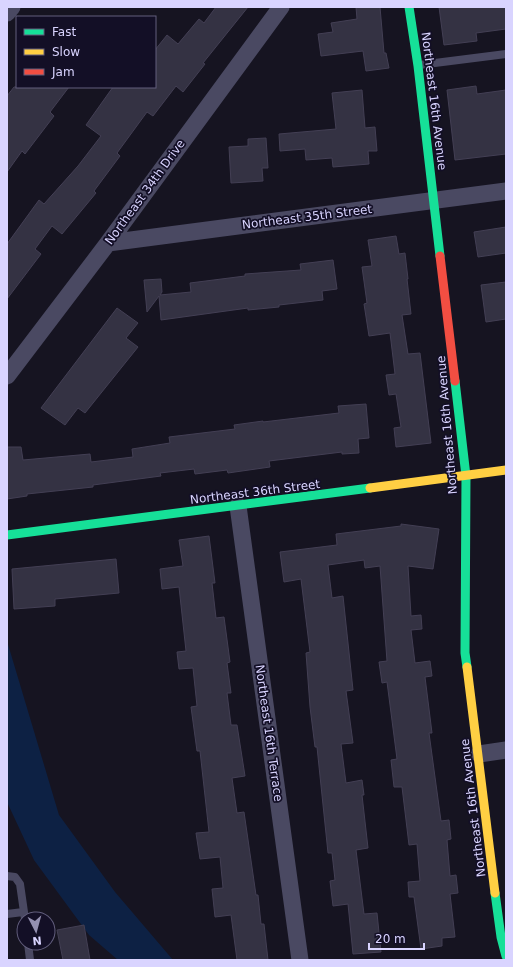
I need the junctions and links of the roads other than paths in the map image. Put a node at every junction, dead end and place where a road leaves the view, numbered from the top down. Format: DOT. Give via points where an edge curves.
graph roads {
  1 [pos="12,7"];
  2 [pos="280,7"];
  3 [pos="409,7"];
  4 [pos="7,13"];
  5 [pos="506,54"];
  6 [pos="418,66"];
  7 [pos="506,191"];
  8 [pos="435,200"];
  9 [pos="108,242"];
  10 [pos="7,376"];
  11 [pos="506,470"];
  12 [pos="466,476"];
  13 [pos="238,506"];
  14 [pos="7,535"];
  15 [pos="506,750"];
  16 [pos="479,754"];
  17 [pos="7,876"];
  18 [pos="23,911"];
  19 [pos="501,937"];
  20 [pos="506,956"];
  21 [pos="300,960"];
  22 [pos="498,960"];
  1 -- 4 [label="street"];
  2 -- 9 [label="street, Northeast 34th Drive"];
  3 -- 6 [label="street, Northeast 16th Avenue"];
  5 -- 6 [label="lane"];
  6 -- 8 [label="street, Northeast 16th Avenue"];
  7 -- 8 [label="street, Northeast 35th Street"];
  8 -- 9 [label="street, Northeast 35th Street"];
  8 -- 12 [label="street, Northeast 16th Avenue"];
  9 -- 10 [label="street, Northeast 34th Drive"];
  11 -- 12 [label="street, Northeast 36th Street"];
  12 -- 13 [label="street, Northeast 36th Street"];
  12 -- 16 [label="street, Northeast 16th Avenue" via="466,653"];
  13 -- 14 [label="street, Northeast 36th Street"];
  13 -- 21 [label="street, Northeast 16th Terrace"];
  15 -- 16 [label="street"];
  16 -- 19 [label="street, Northeast 16th Avenue"];
  17 -- 18 [label="lane" via="15,877 20,884"];
  19 -- 20 [label="street, Northeast 16th Avenue"];
  19 -- 22 [label="street, Northeast 16th Avenue"];
}
